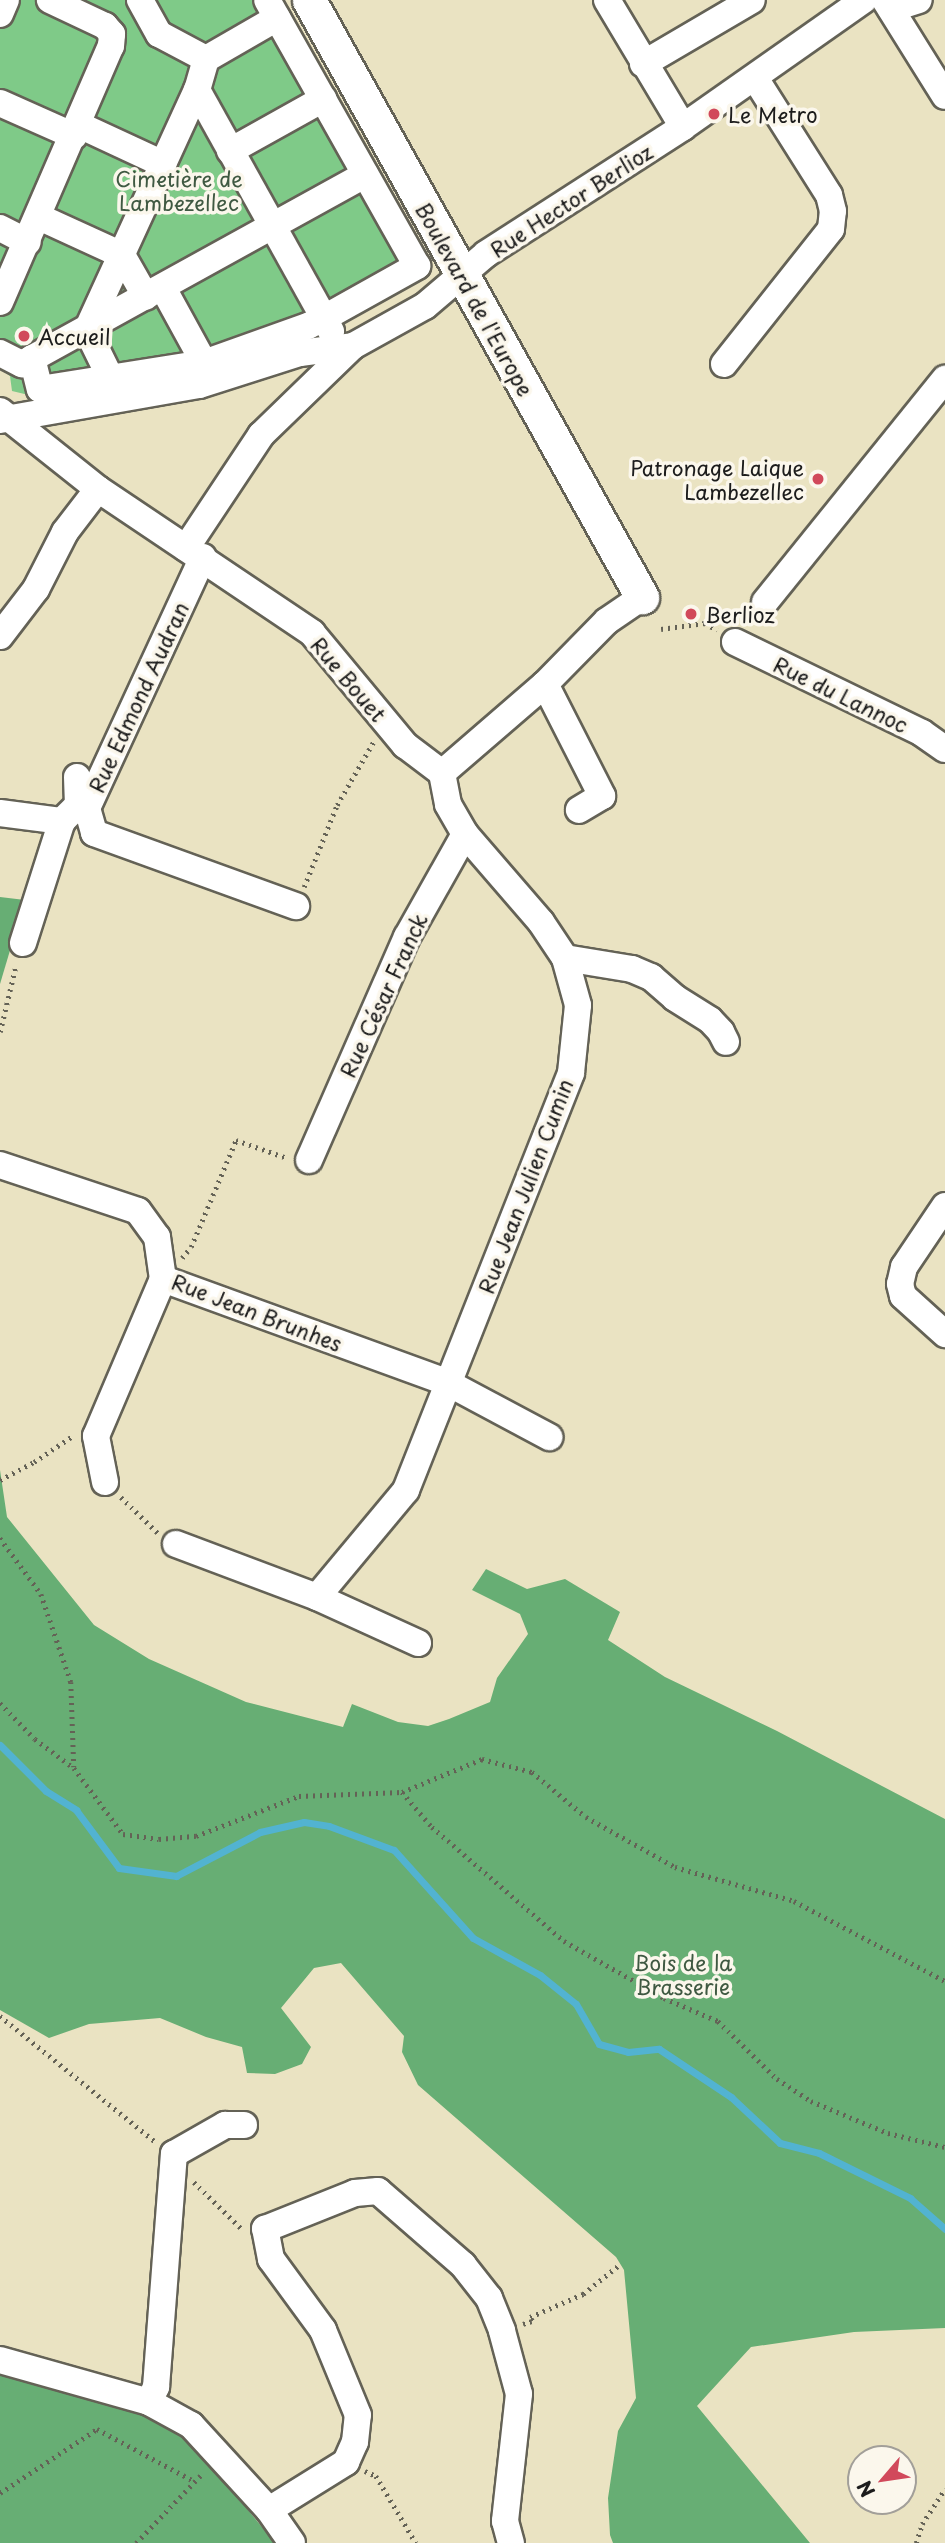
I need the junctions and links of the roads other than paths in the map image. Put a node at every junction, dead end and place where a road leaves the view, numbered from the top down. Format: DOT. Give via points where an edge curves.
graph roads {
  1 [pos="6,0"];
  2 [pos="50,0"];
  3 [pos="140,0"];
  4 [pos="309,0"];
  5 [pos="607,0"];
  6 [pos="752,0"];
  7 [pos="864,0"];
  8 [pos="919,0"];
  9 [pos="888,5"];
  10 [pos="272,9"];
  11 [pos="0,14"];
  12 [pos="206,59"];
  13 [pos="643,64"];
  14 [pos="755,78"];
  15 [pos="197,90"];
  16 [pos="945,96"];
  17 [pos="323,99"];
  18 [pos="0,103"];
  19 [pos="682,127"];
  20 [pos="76,131"];
  21 [pos="230,151"];
  22 [pos="163,164"];
  23 [pos="365,175"];
  24 [pos="39,218"];
  25 [pos="273,227"];
  26 [pos="0,228"];
  27 [pos="28,242"];
  28 [pos="122,255"];
  29 [pos="462,277"];
  30 [pos="154,293"];
  31 [pos="0,302"];
  32 [pos="324,318"];
  33 [pos="87,330"];
  34 [pos="347,347"];
  35 [pos="11,361"];
  36 [pos="204,363"];
  37 [pos="724,364"];
  38 [pos="111,379"];
  39 [pos="945,379"];
  40 [pos="3,416"];
  41 [pos="98,489"];
  42 [pos="194,552"];
  43 [pos="642,597"];
  44 [pos="765,602"];
  45 [pos="0,636"];
  46 [pos="735,642"];
  47 [pos="545,684"];
  48 [pos="945,749"];
  49 [pos="442,773"];
  50 [pos="77,801"];
  51 [pos="579,810"];
  52 [pos="0,813"];
  53 [pos="465,834"];
  54 [pos="296,906"];
  55 [pos="23,943"];
  56 [pos="565,958"];
  57 [pos="726,1042"];
  58 [pos="309,1160"];
  59 [pos="0,1165"];
  60 [pos="945,1206"];
  61 [pos="163,1279"];
  62 [pos="945,1334"];
  63 [pos="448,1383"];
  64 [pos="549,1437"];
  65 [pos="105,1482"];
  66 [pos="176,1544"];
  67 [pos="317,1597"];
  68 [pos="418,1643"];
  69 [pos="244,2125"];
  70 [pos="0,2360"];
  71 [pos="149,2402"];
  72 [pos="269,2510"];
  73 [pos="292,2543"];
  74 [pos="511,2543"];
  1 -- 11 [label="street"];
  2 -- 20 [label="street" via="105,26 112,34"];
  3 -- 12 [label="street" via="159,34"];
  4 -- 29 [label="main road, Boulevard de l'Europe"];
  5 -- 13 [label="street"];
  6 -- 13 [label="street"];
  7 -- 14 [label="street, Rue Hector Berlioz"];
  8 -- 9 [label="street"];
  9 -- 16 [label="street"];
  10 -- 12 [label="street"];
  10 -- 17 [label="street"];
  12 -- 15 [label="street"];
  13 -- 19 [label="street"];
  14 -- 19 [label="street, Rue Hector Berlioz"];
  14 -- 37 [label="street" via="829,195 833,211 831,229"];
  15 -- 21 [label="street"];
  15 -- 22 [label="street"];
  17 -- 21 [label="street"];
  17 -- 23 [label="street"];
  18 -- 20 [label="street"];
  19 -- 29 [label="street, Rue Hector Berlioz" via="499,245"];
  20 -- 22 [label="street"];
  20 -- 24 [label="street"];
  21 -- 25 [label="street"];
  22 -- 28 [label="street"];
  23 -- 25 [label="street"];
  23 -- 32 [label="street" via="417,266"];
  24 -- 27 [label="street"];
  24 -- 28 [label="street"];
  25 -- 30 [label="street"];
  25 -- 32 [label="street"];
  26 -- 27 [label="street"];
  27 -- 31 [label="street"];
  28 -- 30 [label="street"];
  28 -- 33 [label="street"];
  29 -- 34 [label="street, Rue Hector Berlioz" via="425,306"];
  29 -- 43 [label="main road, Boulevard de l'Europe"];
  30 -- 33 [label="street"];
  30 -- 36 [label="street"];
  32 -- 34 [label="street"];
  32 -- 36 [label="street"];
  33 -- 35 [label="street"];
  33 -- 38 [label="street"];
  34 -- 40 [label="street" via="300,353 200,385"];
  34 -- 42 [label="street, Rue Edmond Audran" via="261,435"];
  35 -- 38 [label="street" via="40,389"];
  36 -- 38 [label="street"];
  39 -- 44 [label="street"];
  40 -- 41 [label="street, Rue Bouet"];
  41 -- 42 [label="street, Rue Bouet"];
  41 -- 45 [label="street" via="65,532 36,589"];
  42 -- 49 [label="street, Rue Bouet" via="312,633 405,745"];
  42 -- 50 [label="street, Rue Edmond Audran"];
  43 -- 47 [label="street" via="607,621"];
  46 -- 48 [label="street, Rue du Lannoc" via="922,733"];
  47 -- 49 [label="street"];
  47 -- 51 [label="street" via="602,796"];
  49 -- 53 [label="street, Rue Jean Julien Cumin" via="448,804"];
  50 -- 52 [label="street"];
  50 -- 54 [label="street, Rue Edmond Audran" via="87,808 94,833"];
  50 -- 55 [label="street"];
  53 -- 56 [label="street, Rue Jean Julien Cumin" via="541,922"];
  53 -- 58 [label="street, Rue César Franck" via="407,937"];
  56 -- 57 [label="street" via="632,969 651,977 710,1020"];
  56 -- 63 [label="street, Rue Jean Julien Cumin" via="579,1005 571,1073"];
  59 -- 61 [label="street, Rue Jean Brunhes" via="138,1211 157,1237"];
  60 -- 62 [label="street" via="904,1266 900,1284 903,1296"];
  61 -- 63 [label="street, Rue Jean Brunhes"];
  61 -- 65 [label="street" via="96,1436"];
  63 -- 64 [label="street, Rue Jean Brunhes"];
  63 -- 67 [label="street, Rue Jean Julien Cumin" via="406,1490"];
  66 -- 67 [label="street"];
  67 -- 68 [label="street"];
  69 -- 71 [label="street" via="225,2125 173,2158 156,2387"];
  70 -- 71 [label="street"];
  71 -- 72 [label="street" via="191,2425"];
  72 -- 73 [label="street"];
  72 -- 74 [label="street" via="346,2462 355,2442 358,2415 323,2330 271,2259 265,2229 355,2193 378,2191 463,2265 489,2298 502,2331 519,2394 505,2521"];
}
